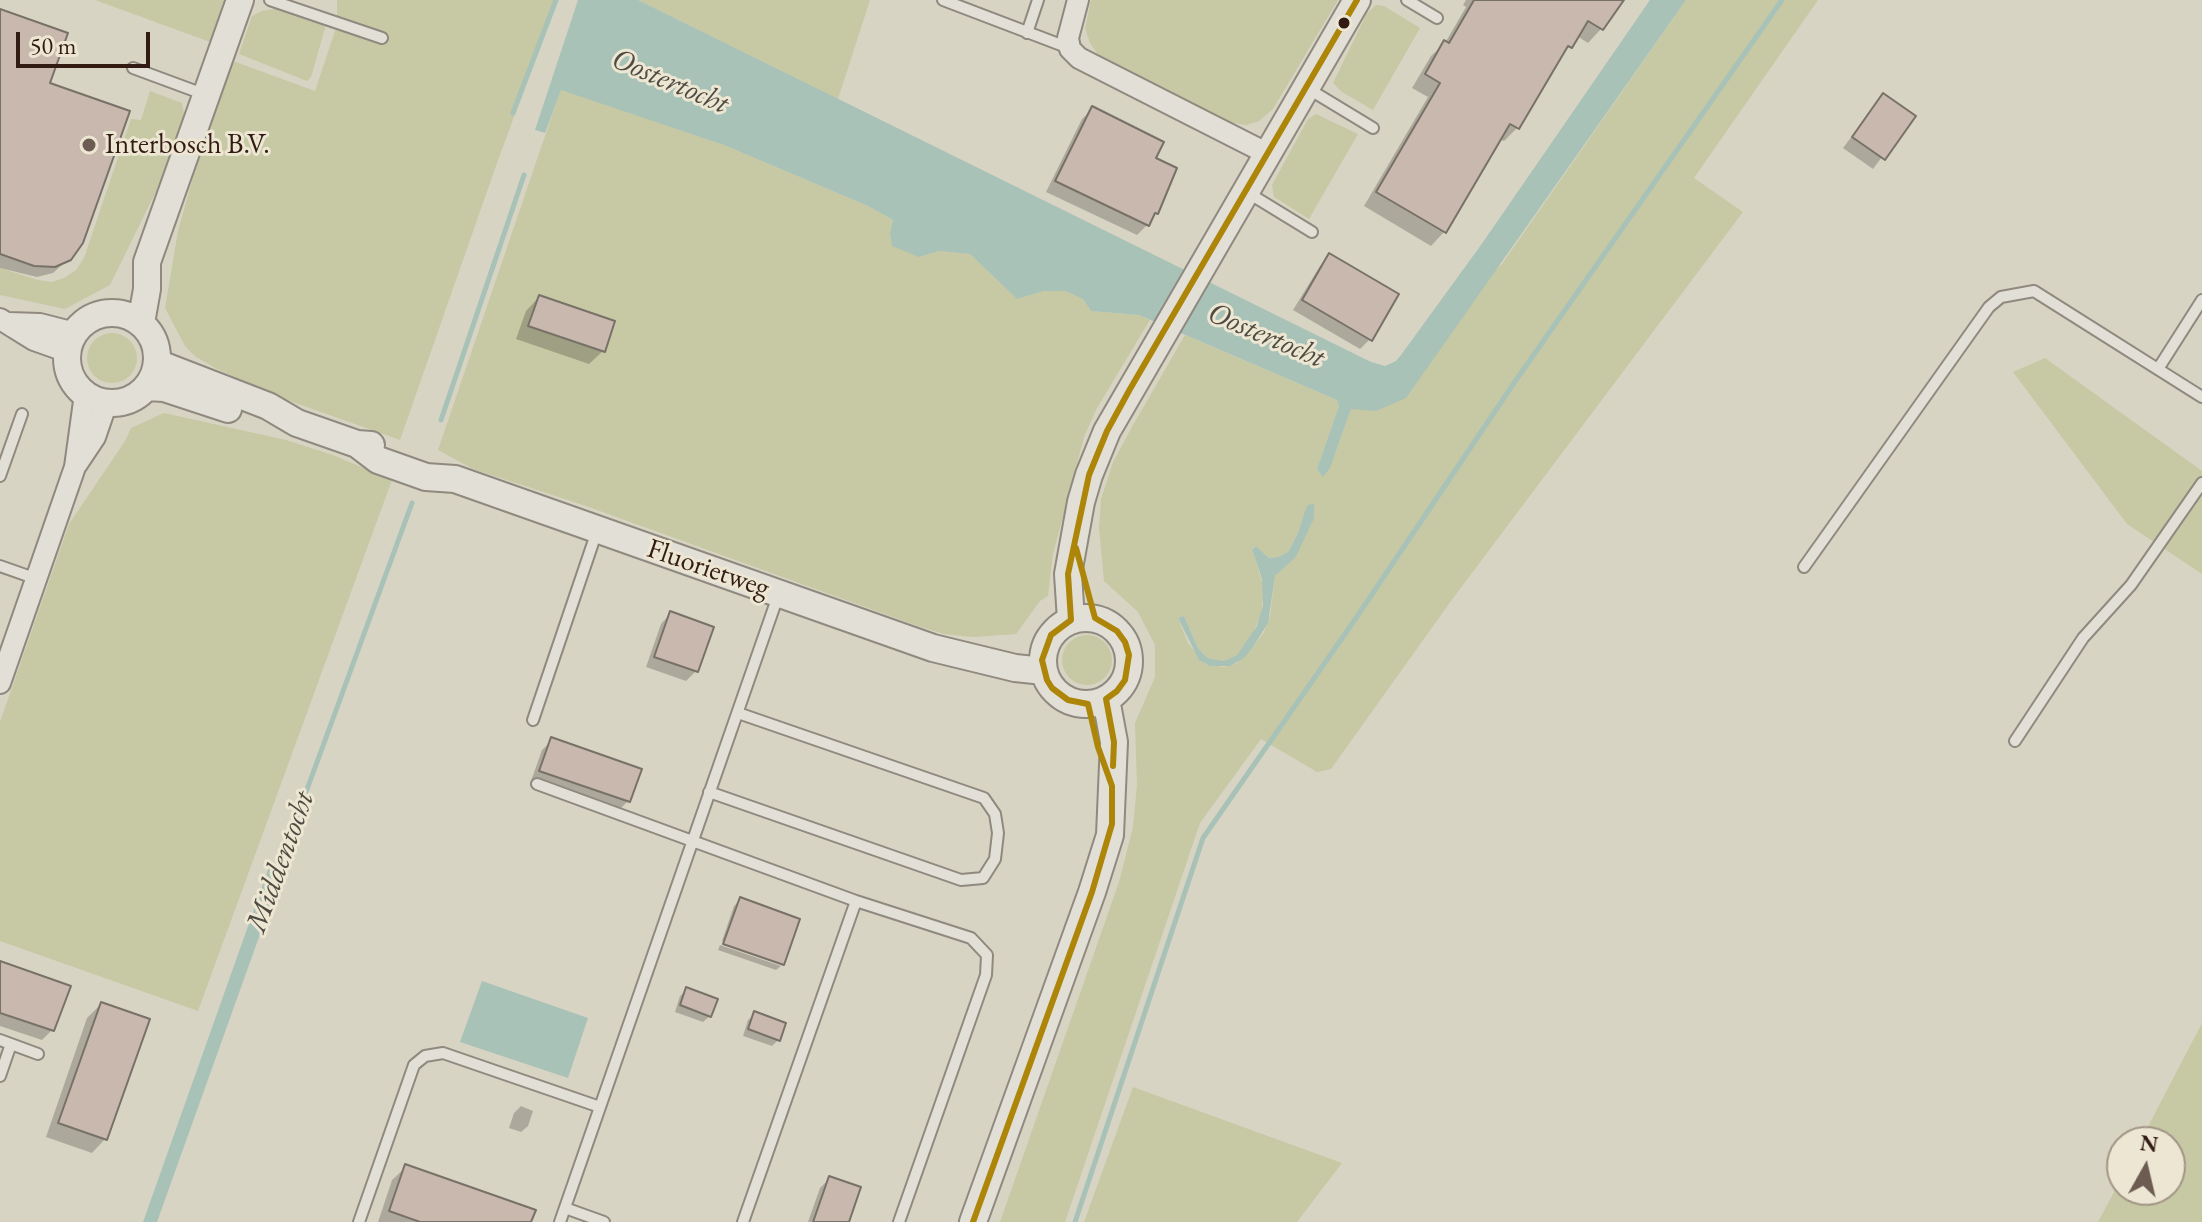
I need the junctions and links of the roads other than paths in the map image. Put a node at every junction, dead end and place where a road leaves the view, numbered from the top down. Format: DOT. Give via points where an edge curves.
graph roads {
  1 [pos="240,0"];
  2 [pos="270,0"];
  3 [pos="943,0"];
  4 [pos="1038,0"];
  5 [pos="1078,0"];
  6 [pos="1357,0"];
  7 [pos="1407,0"];
  8 [pos="1437,18"];
  9 [pos="1027,33"];
  10 [pos="382,38"];
  11 [pos="1070,49"];
  12 [pos="133,68"];
  13 [pos="1307,88"];
  14 [pos="207,95"];
  15 [pos="1373,128"];
  16 [pos="1268,154"];
  17 [pos="1245,191"];
  18 [pos="1312,232"];
  19 [pos="2202,300"];
  20 [pos="129,318"];
  21 [pos="4,321"];
  22 [pos="71,343"];
  23 [pos="2158,369"];
  24 [pos="152,375"];
  25 [pos="2202,397"];
  26 [pos="96,398"];
  27 [pos="22,414"];
  28 [pos="0,476"];
  29 [pos="2202,483"];
  30 [pos="597,531"];
  31 [pos="0,566"];
  32 [pos="1804,567"];
  33 [pos="37,579"];
  34 [pos="779,594"];
  35 [pos="1083,619"];
  36 [pos="1044,660"];
  37 [pos="0,683"];
  38 [pos="1097,701"];
  39 [pos="738,713"];
  40 [pos="533,720"];
  41 [pos="2015,741"];
  42 [pos="537,784"];
  43 [pos="709,792"];
  44 [pos="691,840"];
  45 [pos="856,901"];
  46 [pos="0,1040"];
  47 [pos="11,1044"];
  48 [pos="38,1054"];
  49 [pos="0,1076"];
  50 [pos="600,1107"];
  51 [pos="565,1208"];
  52 [pos="359,1222"];
  53 [pos="560,1222"];
  54 [pos="604,1222"];
  55 [pos="743,1222"];
  56 [pos="899,1222"];
  57 [pos="973,1222"];
  1 -- 14 [label="street"];
  2 -- 10 [label="lane"];
  3 -- 9 [label="lane"];
  4 -- 9 [label="lane"];
  5 -- 11 [label="street"];
  6 -- 13 [label="street"];
  7 -- 8 [label="lane"];
  9 -- 11 [label="lane"];
  11 -- 16 [label="street" via="1090,65"];
  12 -- 14 [label="lane"];
  13 -- 15 [label="lane"];
  13 -- 16 [label="street"];
  14 -- 20 [label="street" via="147,262 147,289"];
  16 -- 17 [label="street"];
  17 -- 18 [label="lane"];
  17 -- 35 [label="street" via="1097,454 1068,574"];
  19 -- 23 [label="lane"];
  20 -- 22 [label="street" via="93,317"];
  20 -- 24 [label="street" via="150,334 156,347"];
  21 -- 22 [label="street" via="40,324"];
  22 -- 26 [label="street" via="69,372 75,384"];
  23 -- 25 [label="lane"];
  23 -- 32 [label="lane" via="2034,291 2001,297"];
  24 -- 26 [label="street" via="125,402"];
  24 -- 30 [label="street, Fluorietweg" via="268,406 297,423 357,444 408,453 455,479"];
  26 -- 33 [label="street"];
  27 -- 28 [label="lane"];
  29 -- 41 [label="lane" via="2131,585 2083,638"];
  30 -- 34 [label="street, Fluorietweg"];
  30 -- 40 [label="lane"];
  31 -- 33 [label="lane"];
  33 -- 37 [label="street"];
  34 -- 36 [label="street, Fluorietweg" via="933,648"];
  34 -- 39 [label="lane"];
  35 -- 36 [label="street" via="1057,629"];
  35 -- 38 [label="street" via="1117,631 1129,655 1125,680"];
  36 -- 38 [label="street" via="1047,680 1060,695"];
  38 -- 57 [label="street" via="1098,747 1112,786 1112,824"];
  39 -- 43 [label="lane"];
  39 -- 43 [label="lane" via="984,798 995,814 995,859 983,878 961,880"];
  42 -- 44 [label="lane"];
  43 -- 44 [label="lane"];
  44 -- 45 [label="lane"];
  44 -- 50 [label="lane"];
  45 -- 55 [label="lane"];
  45 -- 56 [label="lane" via="971,938 987,955 986,975"];
  46 -- 47 [label="lane"];
  47 -- 48 [label="lane"];
  47 -- 49 [label="lane"];
  50 -- 51 [label="lane"];
  50 -- 52 [label="lane" via="443,1053 425,1056 414,1065"];
  51 -- 53 [label="lane"];
  51 -- 54 [label="lane"];
}
